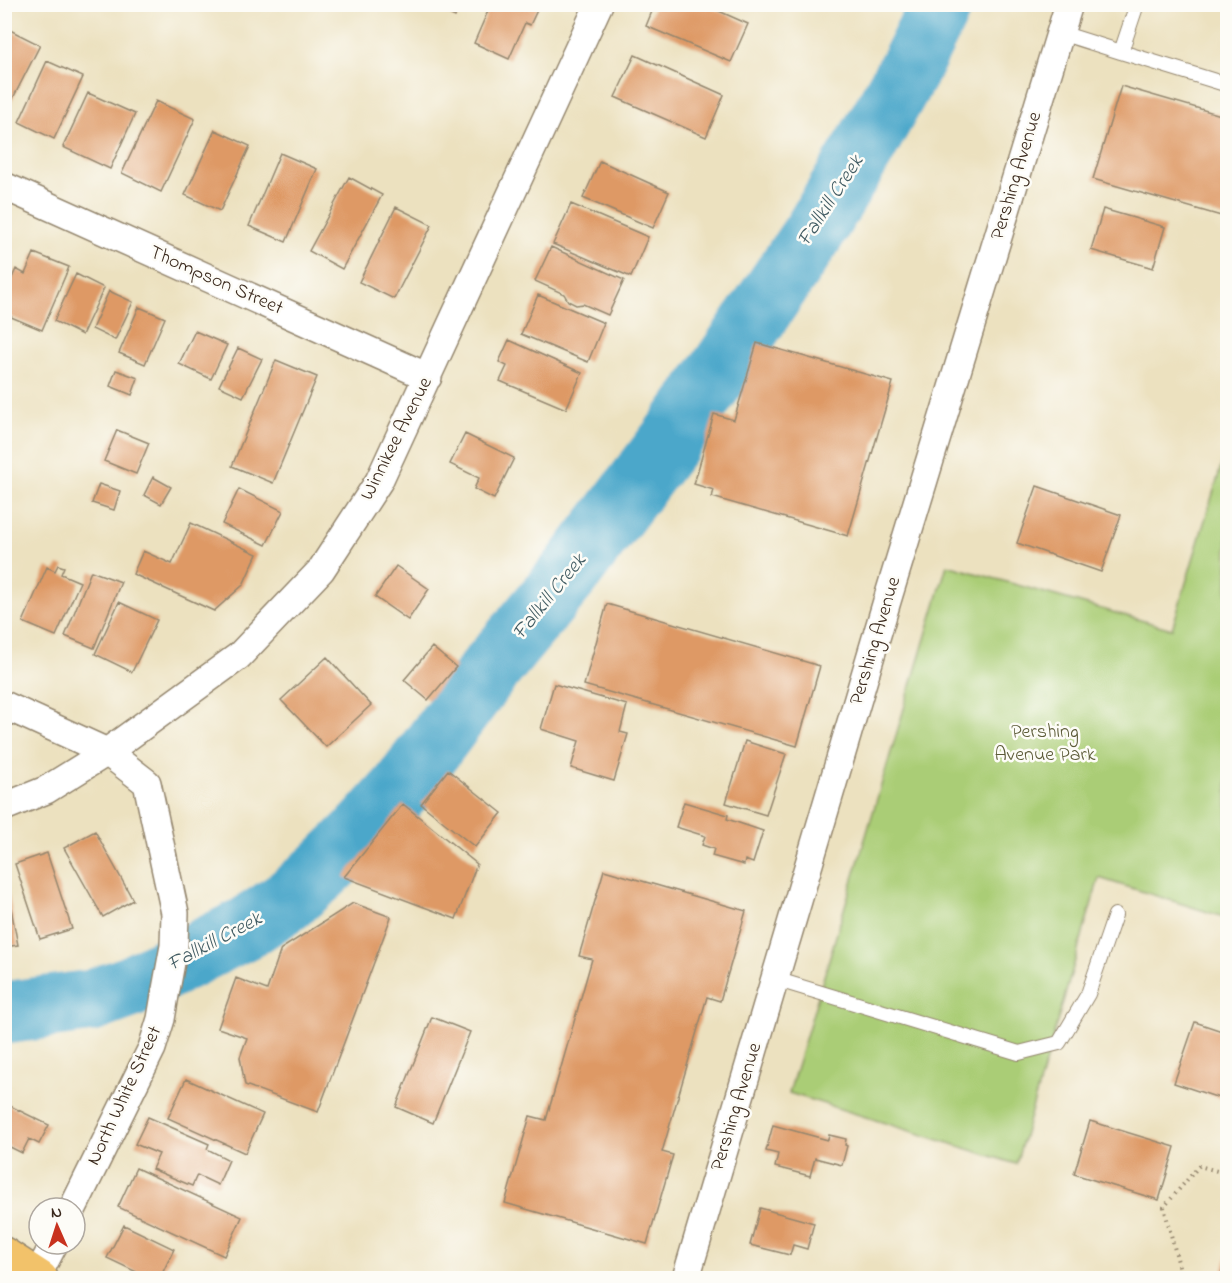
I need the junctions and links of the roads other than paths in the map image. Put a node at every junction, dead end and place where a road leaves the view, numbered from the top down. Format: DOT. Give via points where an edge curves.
graph roads {
  1 [pos="599,4"];
  2 [pos="1069,4"];
  3 [pos="1137,4"];
  4 [pos="1061,33"];
  5 [pos="1121,52"];
  6 [pos="1227,85"];
  7 [pos="4,186"];
  8 [pos="428,376"];
  9 [pos="4,705"];
  10 [pos="107,752"];
  11 [pos="4,807"];
  12 [pos="1115,915"];
  13 [pos="775,979"];
  14 [pos="79,1196"];
  15 [pos="4,1254"];
  16 [pos="48,1256"];
  17 [pos="38,1278"];
  18 [pos="686,1278"];
  1 -- 8 [label="street, Winnikee Avenue"];
  2 -- 4 [label="street, Pershing Avenue"];
  3 -- 5 [label="lane"];
  4 -- 5 [label="lane"];
  4 -- 13 [label="street, Pershing Avenue"];
  5 -- 6 [label="lane"];
  7 -- 8 [label="street, Thompson Street"];
  8 -- 10 [label="street, Winnikee Avenue" via="380,481 321,570 239,656"];
  9 -- 10 [label="street, North White Street"];
  10 -- 11 [label="street, Winnikee Avenue" via="46,790"];
  10 -- 14 [label="street, North White Street" via="147,783 172,895 175,929 161,1019 152,1048"];
  12 -- 13 [label="lane" via="1088,994 1059,1043 1019,1053"];
  13 -- 18 [label="street, Pershing Avenue"];
  15 -- 17 [label="highway"];
  16 -- 17 [label="street"];
}
